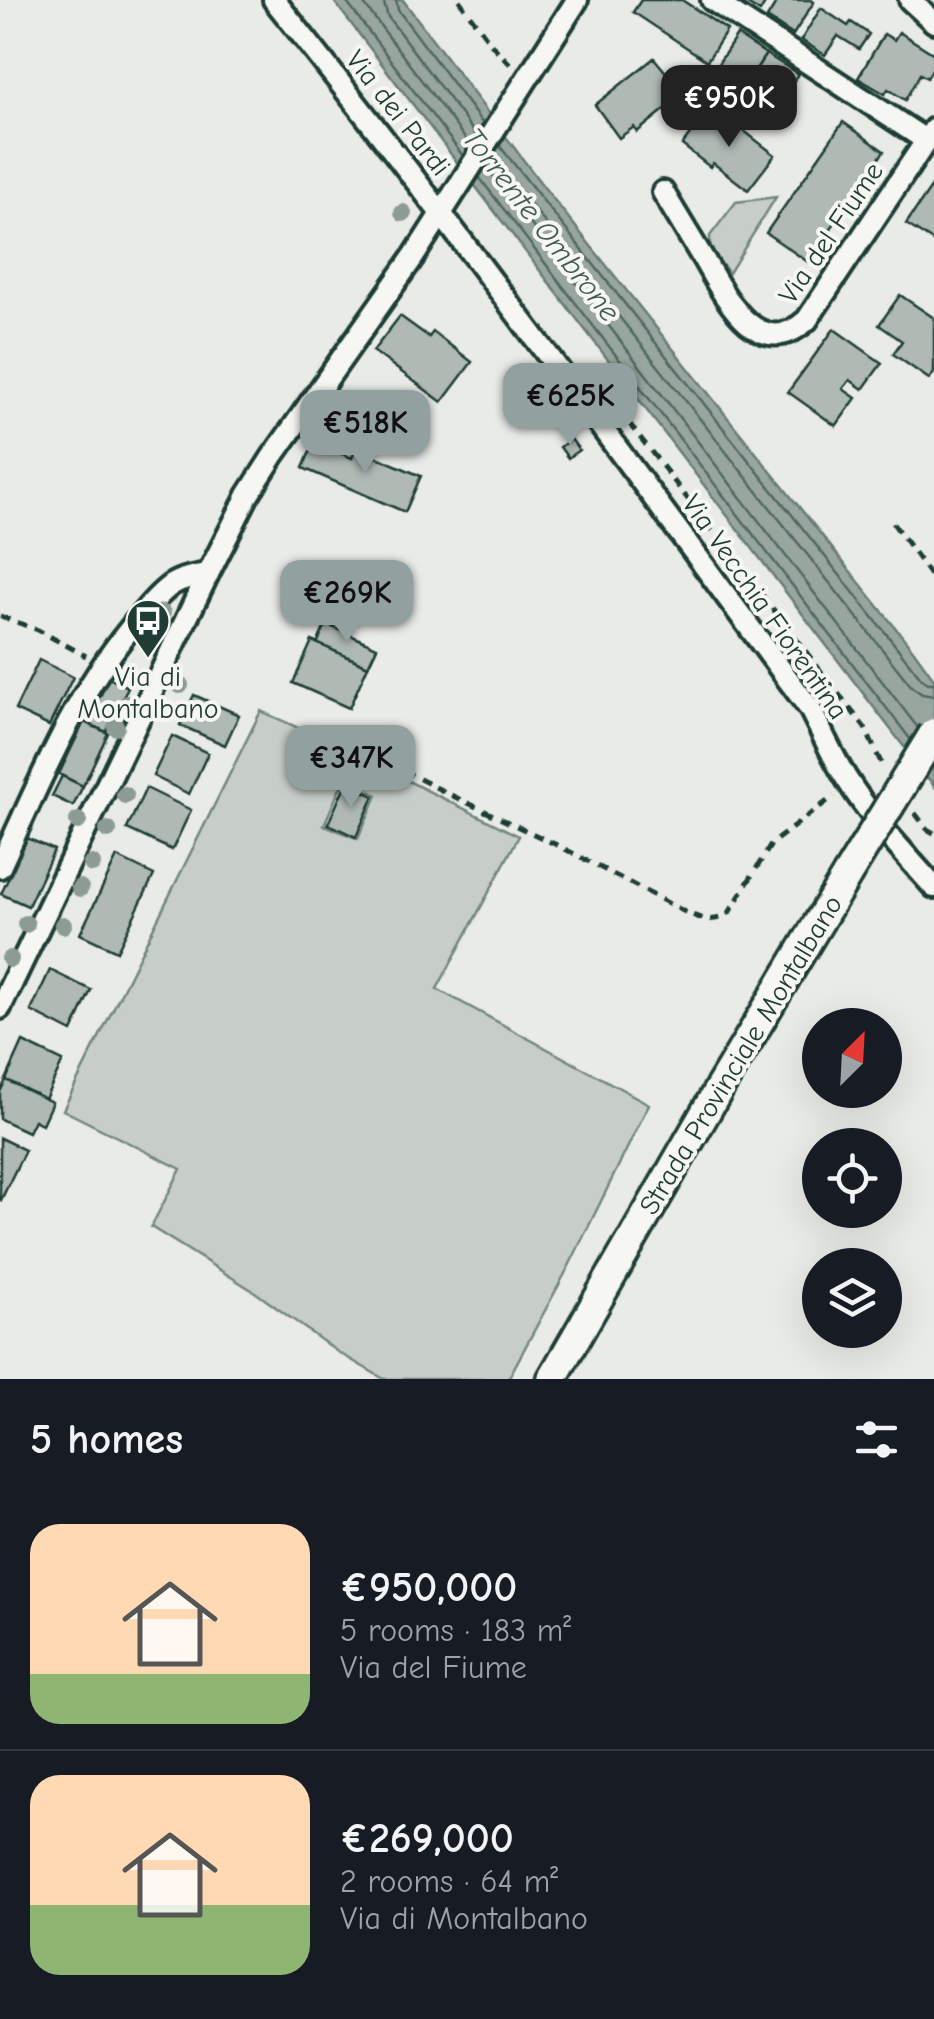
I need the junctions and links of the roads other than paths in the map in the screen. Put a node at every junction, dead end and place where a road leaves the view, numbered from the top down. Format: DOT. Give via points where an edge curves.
graph roads {
  1 [pos="274,0"];
  2 [pos="577,0"];
  3 [pos="712,0"];
  4 [pos="910,0"];
  5 [pos="934,22"];
  6 [pos="930,135"];
  7 [pos="663,192"];
  8 [pos="446,206"];
  9 [pos="208,574"];
  10 [pos="934,733"];
  11 [pos="0,866"];
  12 [pos="934,887"];
  13 [pos="0,1008"];
  14 [pos="552,1379"];
  1 -- 8 [label="street, Via dei Pardi"];
  2 -- 8 [label="street"];
  3 -- 6 [label="street, Via del Fiume"];
  4 -- 5 [label="street"];
  6 -- 7 [label="street, Via del Fiume" via="807,320 783,335 752,327 734,310"];
  8 -- 9 [label="street" via="273,456"];
  8 -- 12 [label="street, Via Vecchia Fiorentina" via="810,709 850,784"];
  9 -- 11 [label="street" via="172,584 102,664"];
  9 -- 13 [label="street"];
  10 -- 14 [label="main road, Strada Provinciale Montalbano, bridge"];
}
